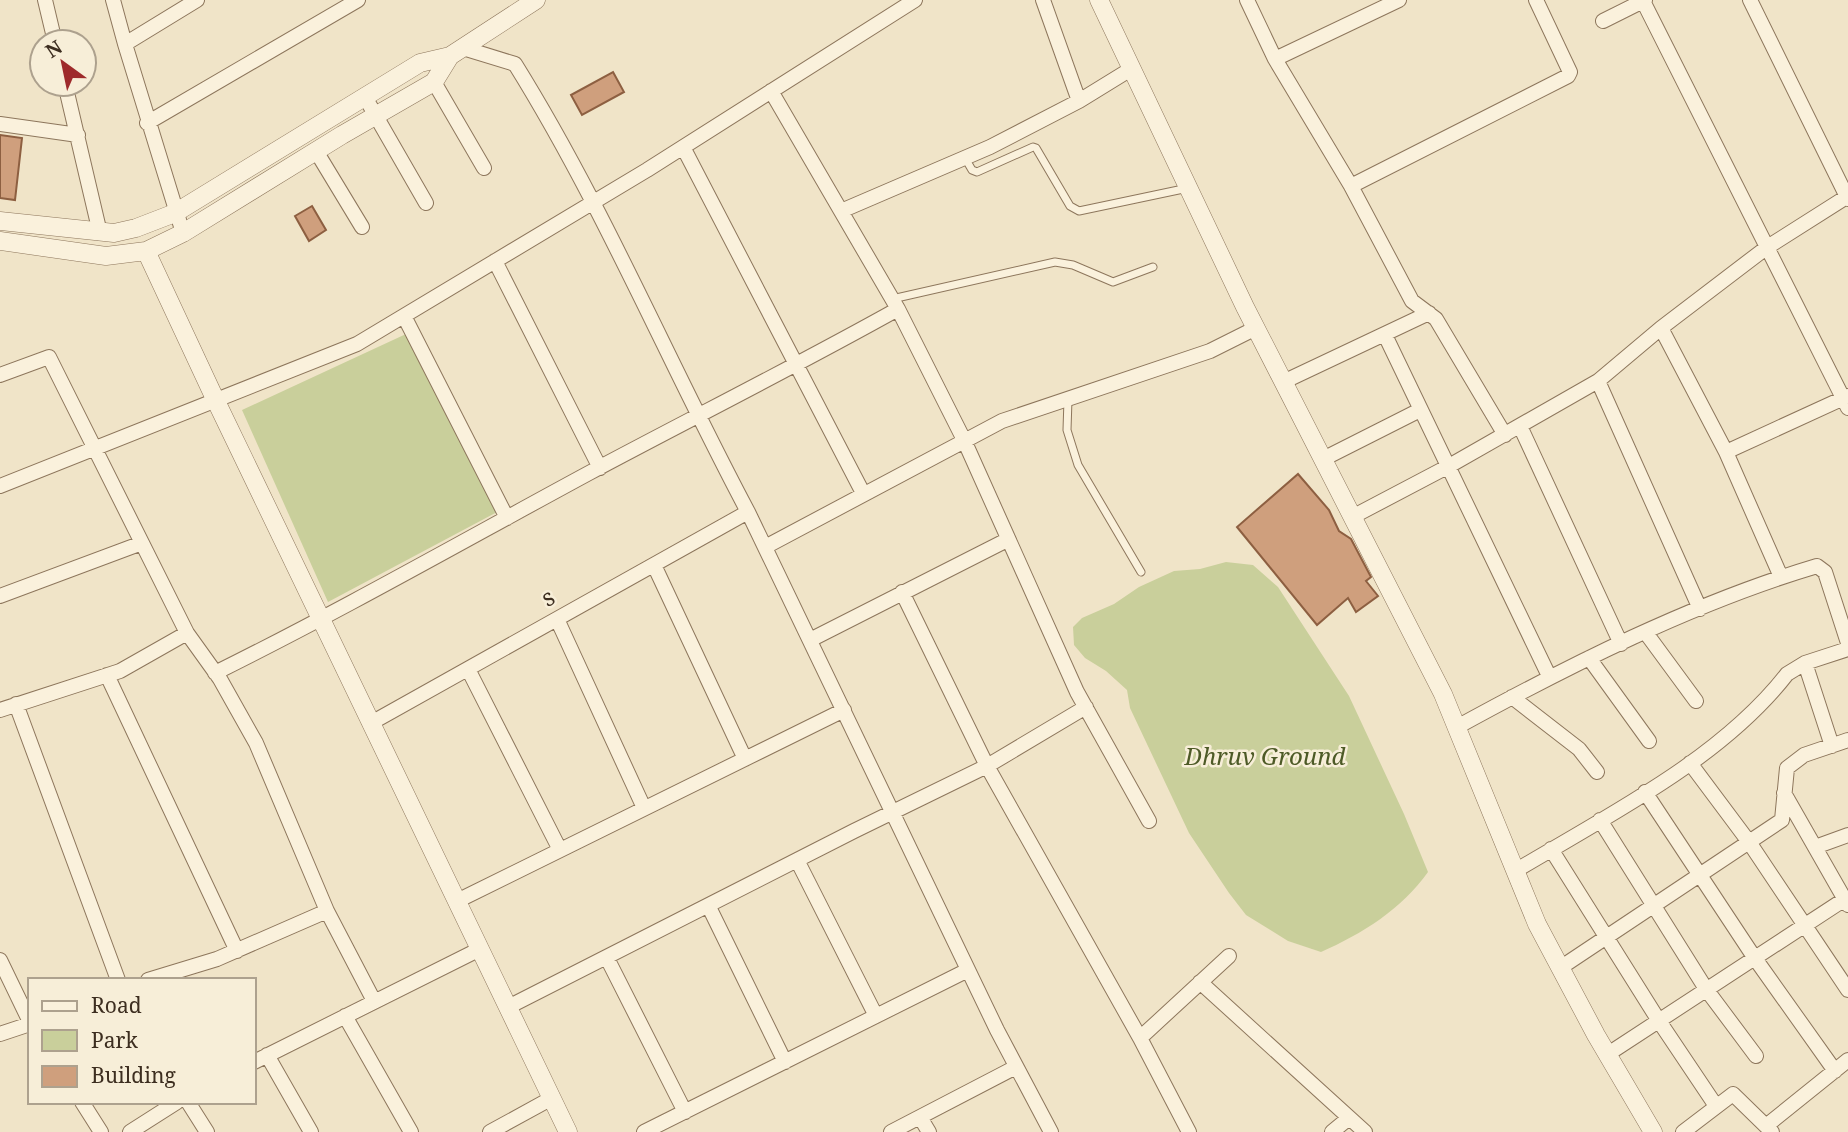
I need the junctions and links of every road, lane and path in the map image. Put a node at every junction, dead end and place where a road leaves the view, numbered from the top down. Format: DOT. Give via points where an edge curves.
graph roads {
  1 [pos="45,0"];
  2 [pos="113,0"];
  3 [pos="197,0"];
  4 [pos="358,0"];
  5 [pos="536,0"];
  6 [pos="915,0"];
  7 [pos="1043,0"];
  8 [pos="1099,0"];
  9 [pos="1247,0"];
  10 [pos="1399,0"];
  11 [pos="1536,0"];
  12 [pos="1750,0"];
  13 [pos="1644,1"];
  14 [pos="1603,21"];
  15 [pos="52,28"];
  16 [pos="125,44"];
  17 [pos="456,52"];
  18 [pos="1275,59"];
  19 [pos="1132,69"];
  20 [pos="434,82"];
  21 [pos="771,91"];
  22 [pos="365,97"];
  23 [pos="69,98"];
  24 [pos="1079,101"];
  25 [pos="376,116"];
  26 [pos="147,123"];
  27 [pos="0,124"];
  28 [pos="78,135"];
  29 [pos="683,148"];
  30 [pos="316,151"];
  31 [pos="965,158"];
  32 [pos="484,169"];
  33 [pos="1351,186"];
  34 [pos="1188,188"];
  35 [pos="1848,197"];
  36 [pos="592,203"];
  37 [pos="426,204"];
  38 [pos="841,211"];
  39 [pos="175,213"];
  40 [pos="0,221"];
  41 [pos="362,227"];
  42 [pos="100,233"];
  43 [pos="183,233"];
  44 [pos="0,241"];
  45 [pos="1766,248"];
  46 [pos="146,251"];
  47 [pos="495,261"];
  48 [pos="1153,267"];
  49 [pos="895,304"];
  50 [pos="1429,313"];
  51 [pos="404,316"];
  52 [pos="1256,328"];
  53 [pos="1661,328"];
  54 [pos="1385,335"];
  55 [pos="796,365"];
  56 [pos="0,375"];
  57 [pos="1598,381"];
  58 [pos="1283,382"];
  59 [pos="1068,398"];
  60 [pos="1846,400"];
  61 [pos="216,401"];
  62 [pos="1420,410"];
  63 [pos="697,417"];
  64 [pos="1520,426"];
  65 [pos="1504,435"];
  66 [pos="964,440"];
  67 [pos="96,449"];
  68 [pos="1726,452"];
  69 [pos="1323,459"];
  70 [pos="1449,466"];
  71 [pos="600,468"];
  72 [pos="0,486"];
  73 [pos="863,493"];
  74 [pos="748,512"];
  75 [pos="1352,517"];
  76 [pos="507,518"];
  77 [pos="1007,540"];
  78 [pos="142,543"];
  79 [pos="765,547"];
  80 [pos="654,565"];
  81 [pos="1141,572"];
  82 [pos="1781,577"];
  83 [pos="902,592"];
  84 [pos="0,596"];
  85 [pos="1700,609"];
  86 [pos="556,619"];
  87 [pos="321,620"];
  88 [pos="187,633"];
  89 [pos="1646,633"];
  90 [pos="810,640"];
  91 [pos="1621,643"];
  92 [pos="1848,646"];
  93 [pos="1589,658"];
  94 [pos="1805,663"];
  95 [pos="468,669"];
  96 [pos="215,673"];
  97 [pos="107,675"];
  98 [pos="1549,676"];
  99 [pos="1512,697"];
  100 [pos="1696,701"];
  101 [pos="16,704"];
  102 [pos="1086,707"];
  103 [pos="0,710"];
  104 [pos="844,710"];
  105 [pos="371,723"];
  106 [pos="1457,727"];
  107 [pos="1848,740"];
  108 [pos="1649,741"];
  109 [pos="1832,746"];
  110 [pos="745,759"];
  111 [pos="1690,763"];
  112 [pos="987,766"];
  113 [pos="1597,772"];
  114 [pos="1645,792"];
  115 [pos="1783,792"];
  116 [pos="644,808"];
  117 [pos="893,813"];
  118 [pos="1600,820"];
  119 [pos="1149,821"];
  120 [pos="1848,835"];
  121 [pos="1749,842"];
  122 [pos="1815,847"];
  123 [pos="1551,849"];
  124 [pos="560,850"];
  125 [pos="797,860"];
  126 [pos="1515,871"];
  127 [pos="1701,874"];
  128 [pos="457,901"];
  129 [pos="1846,902"];
  130 [pos="1653,905"];
  131 [pos="709,907"];
  132 [pos="327,911"];
  133 [pos="1804,925"];
  134 [pos="1605,937"];
  135 [pos="480,949"];
  136 [pos="237,951"];
  137 [pos="1229,956"];
  138 [pos="1754,957"];
  139 [pos="607,958"];
  140 [pos="0,960"];
  141 [pos="1560,968"];
  142 [pos="968,970"];
  143 [pos="117,978"];
  144 [pos="155,978"];
  145 [pos="1200,982"];
  146 [pos="1706,989"];
  147 [pos="1848,990"];
  148 [pos="374,1001"];
  149 [pos="508,1007"];
  150 [pos="345,1016"];
  151 [pos="876,1016"];
  152 [pos="28,1019"];
  153 [pos="1659,1021"];
  154 [pos="28,1024"];
  155 [pos="0,1034"];
  156 [pos="1140,1038"];
  157 [pos="1608,1054"];
  158 [pos="1756,1056"];
  159 [pos="260,1059"];
  160 [pos="1848,1060"];
  161 [pos="785,1062"];
  162 [pos="1016,1067"];
  163 [pos="1835,1071"];
  164 [pos="552,1098"];
  165 [pos="83,1104"];
  166 [pos="174,1104"];
  167 [pos="189,1104"];
  168 [pos="1716,1106"];
  169 [pos="685,1112"];
  170 [pos="920,1117"];
  171 [pos="1349,1118"];
  172 [pos="1769,1129"];
  173 [pos="101,1132"];
  174 [pos="130,1132"];
  175 [pos="206,1132"];
  176 [pos="311,1132"];
  177 [pos="411,1132"];
  178 [pos="490,1132"];
  179 [pos="568,1132"];
  180 [pos="644,1132"];
  181 [pos="891,1132"];
  182 [pos="929,1132"];
  183 [pos="1051,1132"];
  184 [pos="1188,1132"];
  185 [pos="1332,1132"];
  186 [pos="1365,1132"];
  187 [pos="1653,1132"];
  188 [pos="1683,1132"];
  1 -- 15 [label="street"];
  2 -- 16 [label="street"];
  3 -- 16 [label="street"];
  4 -- 26 [label="street"];
  5 -- 17 [label="street"];
  6 -- 21 [label="street"];
  7 -- 24 [label="street"];
  8 -- 19 [label="street"];
  9 -- 18 [label="street"];
  10 -- 18 [label="street"];
  11 -- 33 [label="street" via="1570,75"];
  12 -- 35 [label="street"];
  13 -- 14 [label="street"];
  13 -- 45 [label="street"];
  16 -- 26 [label="street"];
  17 -- 20 [label="street"];
  17 -- 22 [label="street" via="420,63"];
  17 -- 36 [label="street" via="515,64"];
  18 -- 33 [label="street"];
  19 -- 24 [label="street"];
  19 -- 34 [label="street"];
  20 -- 25 [label="street"];
  20 -- 32 [label="street"];
  21 -- 29 [label="street"];
  21 -- 38 [label="street"];
  22 -- 25 [label="street"];
  22 -- 39 [label="street"];
  23 -- 28 [label="street"];
  24 -- 31 [label="street"];
  25 -- 30 [label="street"];
  25 -- 37 [label="street"];
  26 -- 39 [label="street"];
  27 -- 28 [label="street"];
  28 -- 42 [label="street"];
  29 -- 36 [label="street"];
  29 -- 55 [label="street"];
  30 -- 41 [label="street"];
  30 -- 43 [label="street"];
  31 -- 34 [label="lane" via="977,172 1036,148 1070,206 1079,211"];
  31 -- 38 [label="street"];
  33 -- 50 [label="street" via="1412,300"];
  34 -- 52 [label="street"];
  35 -- 45 [label="street"];
  36 -- 47 [label="street"];
  36 -- 63 [label="street"];
  38 -- 49 [label="street"];
  39 -- 42 [label="street" via="124,232"];
  39 -- 43 [label="street"];
  40 -- 42 [label="street"];
  43 -- 46 [label="street"];
  44 -- 46 [label="street" via="106,256"];
  45 -- 53 [label="street"];
  45 -- 60 [label="street"];
  46 -- 61 [label="street"];
  47 -- 51 [label="street"];
  47 -- 71 [label="street"];
  48 -- 49 [label="lane" via="1113,282 1055,262"];
  49 -- 55 [label="street"];
  49 -- 66 [label="street"];
  50 -- 54 [label="street"];
  50 -- 65 [label="street"];
  51 -- 61 [label="street" via="357,344"];
  51 -- 76 [label="street"];
  52 -- 58 [label="street"];
  52 -- 59 [label="street" via="1210,351"];
  53 -- 57 [label="street"];
  53 -- 68 [label="street"];
  54 -- 58 [label="street"];
  54 -- 62 [label="street"];
  55 -- 63 [label="street"];
  55 -- 73 [label="street"];
  56 -- 67 [label="street" via="49,357"];
  57 -- 64 [label="street"];
  57 -- 85 [label="street"];
  58 -- 69 [label="street"];
  59 -- 66 [label="street"];
  59 -- 81 [label="lane" via="1067,430 1078,465"];
  60 -- 68 [label="street"];
  61 -- 67 [label="street"];
  61 -- 87 [label="street"];
  62 -- 69 [label="street"];
  62 -- 70 [label="street"];
  63 -- 71 [label="street"];
  63 -- 74 [label="street"];
  64 -- 65 [label="street"];
  64 -- 91 [label="street"];
  65 -- 70 [label="street"];
  66 -- 73 [label="street"];
  66 -- 77 [label="street"];
  67 -- 72 [label="street"];
  67 -- 78 [label="street"];
  68 -- 82 [label="street"];
  69 -- 75 [label="street"];
  70 -- 75 [label="street"];
  70 -- 98 [label="street"];
  71 -- 76 [label="street"];
  73 -- 79 [label="street"];
  74 -- 79 [label="street"];
  74 -- 80 [label="street, s"];
  75 -- 106 [label="street"];
  76 -- 87 [label="street"];
  77 -- 83 [label="street"];
  77 -- 102 [label="street"];
  78 -- 84 [label="street"];
  78 -- 88 [label="street"];
  79 -- 90 [label="street"];
  80 -- 86 [label="street, s"];
  80 -- 110 [label="street"];
  82 -- 85 [label="street"];
  82 -- 92 [label="street" via="1822,568"];
  83 -- 90 [label="street"];
  83 -- 112 [label="street"];
  85 -- 89 [label="street"];
  86 -- 95 [label="street, s"];
  86 -- 116 [label="street"];
  87 -- 96 [label="street"];
  87 -- 105 [label="street"];
  88 -- 96 [label="street"];
  88 -- 97 [label="street"];
  89 -- 91 [label="street"];
  89 -- 100 [label="street"];
  90 -- 104 [label="street"];
  91 -- 93 [label="street"];
  92 -- 94 [label="street"];
  93 -- 98 [label="street"];
  93 -- 108 [label="street"];
  94 -- 109 [label="street"];
  94 -- 111 [label="street" via="1787,674 1748,719"];
  95 -- 105 [label="street, s"];
  95 -- 124 [label="street"];
  96 -- 132 [label="street" via="256,743"];
  97 -- 101 [label="street"];
  97 -- 136 [label="street"];
  98 -- 99 [label="street"];
  99 -- 106 [label="street"];
  99 -- 113 [label="street" via="1579,749"];
  101 -- 103 [label="street"];
  101 -- 143 [label="street"];
  102 -- 112 [label="street"];
  102 -- 119 [label="street"];
  104 -- 110 [label="street"];
  104 -- 117 [label="street"];
  105 -- 128 [label="street"];
  106 -- 126 [label="street"];
  107 -- 109 [label="street"];
  109 -- 115 [label="street" via="1793,761 1787,768"];
  110 -- 116 [label="street"];
  111 -- 114 [label="street"];
  111 -- 121 [label="street"];
  112 -- 117 [label="street"];
  112 -- 156 [label="street"];
  114 -- 118 [label="street"];
  114 -- 127 [label="street"];
  115 -- 121 [label="street" via="1782,820"];
  115 -- 122 [label="street"];
  116 -- 124 [label="street"];
  117 -- 125 [label="street"];
  117 -- 142 [label="street"];
  118 -- 123 [label="street"];
  118 -- 130 [label="street"];
  120 -- 122 [label="street"];
  121 -- 127 [label="street"];
  121 -- 133 [label="street"];
  122 -- 129 [label="street"];
  123 -- 126 [label="street"];
  123 -- 134 [label="street"];
  124 -- 128 [label="street"];
  125 -- 131 [label="street"];
  125 -- 151 [label="street"];
  126 -- 141 [label="street"];
  127 -- 130 [label="street"];
  127 -- 138 [label="street"];
  128 -- 135 [label="street"];
  129 -- 133 [label="street"];
  130 -- 134 [label="street"];
  130 -- 146 [label="street"];
  131 -- 139 [label="street"];
  131 -- 161 [label="street"];
  132 -- 136 [label="street"];
  132 -- 148 [label="street"];
  133 -- 138 [label="street"];
  133 -- 147 [label="street"];
  134 -- 141 [label="street"];
  134 -- 153 [label="street"];
  135 -- 148 [label="street"];
  135 -- 149 [label="street"];
  136 -- 144 [label="street"];
  137 -- 145 [label="street"];
  138 -- 146 [label="street"];
  138 -- 163 [label="street"];
  139 -- 149 [label="street"];
  139 -- 169 [label="street"];
  140 -- 152 [label="street"];
  141 -- 157 [label="street"];
  142 -- 151 [label="street"];
  142 -- 162 [label="street"];
  145 -- 156 [label="street"];
  145 -- 171 [label="street"];
  146 -- 153 [label="street"];
  146 -- 158 [label="street"];
  148 -- 150 [label="street"];
  149 -- 164 [label="street"];
  150 -- 159 [label="street"];
  150 -- 177 [label="street"];
  151 -- 161 [label="street"];
  153 -- 157 [label="street"];
  153 -- 168 [label="street"];
  154 -- 155 [label="street"];
  156 -- 184 [label="street"];
  157 -- 187 [label="street"];
  159 -- 176 [label="street"];
  160 -- 163 [label="street"];
  161 -- 169 [label="street"];
  162 -- 170 [label="street"];
  162 -- 183 [label="street"];
  163 -- 172 [label="street"];
  164 -- 178 [label="street"];
  164 -- 179 [label="street"];
  165 -- 173 [label="street"];
  166 -- 174 [label="street"];
  167 -- 175 [label="street"];
  168 -- 172 [label="street" via="1733,1094"];
  168 -- 188 [label="street"];
  169 -- 180 [label="street"];
  170 -- 181 [label="street"];
  170 -- 182 [label="street"];
  171 -- 185 [label="street"];
  171 -- 186 [label="street"];
}
